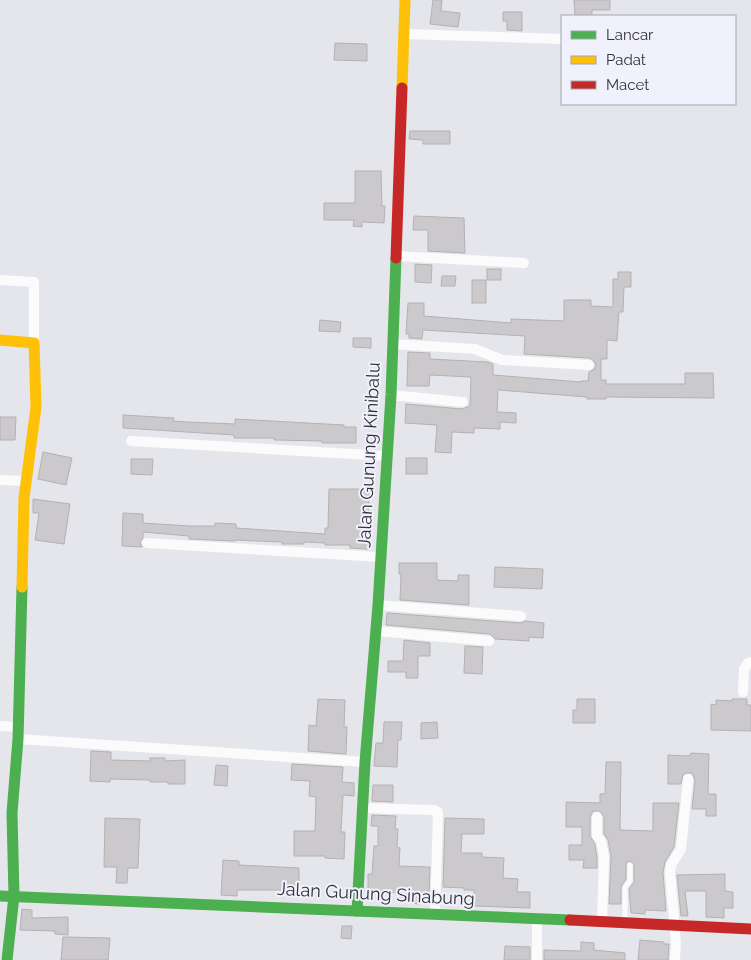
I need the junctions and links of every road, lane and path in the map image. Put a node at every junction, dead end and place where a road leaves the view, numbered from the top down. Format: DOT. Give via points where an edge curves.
graph roads {
  1 [pos="405,0"];
  2 [pos="405,34"];
  3 [pos="561,39"];
  4 [pos="395,256"];
  5 [pos="524,263"];
  6 [pos="0,280"];
  7 [pos="0,340"];
  8 [pos="34,343"];
  9 [pos="392,344"];
  10 [pos="589,365"];
  11 [pos="391,395"];
  12 [pos="463,402"];
  13 [pos="131,441"];
  14 [pos="387,456"];
  15 [pos="0,480"];
  16 [pos="26,481"];
  17 [pos="147,543"];
  18 [pos="381,557"];
  19 [pos="378,605"];
  20 [pos="521,616"];
  21 [pos="376,631"];
  22 [pos="489,640"];
  23 [pos="751,662"];
  24 [pos="743,692"];
  25 [pos="0,726"];
  26 [pos="18,733"];
  27 [pos="364,762"];
  28 [pos="688,779"];
  29 [pos="363,808"];
  30 [pos="597,817"];
  31 [pos="630,865"];
  32 [pos="0,896"];
  33 [pos="14,896"];
  34 [pos="357,911"];
  35 [pos="435,915"];
  36 [pos="537,918"];
  37 [pos="602,922"];
  38 [pos="624,923"];
  39 [pos="675,926"];
  40 [pos="751,929"];
  41 [pos="7,960"];
  42 [pos="537,960"];
  43 [pos="676,960"];
  1 -- 2 [label="street, Jalan Gunung Kinibalu"];
  2 -- 3 [label="street"];
  2 -- 4 [label="street, Jalan Gunung Kinibalu"];
  4 -- 5 [label="street"];
  4 -- 9 [label="street, Jalan Gunung Kinibalu"];
  6 -- 8 [label="street" via="34,282"];
  7 -- 8 [label="street"];
  8 -- 16 [label="street" via="36,407"];
  9 -- 10 [label="street" via="474,350 502,360"];
  9 -- 11 [label="street, Jalan Gunung Kinibalu"];
  11 -- 12 [label="street"];
  11 -- 14 [label="street, Jalan Gunung Kinibalu"];
  13 -- 14 [label="street"];
  14 -- 18 [label="street, Jalan Gunung Kinibalu"];
  15 -- 16 [label="street"];
  16 -- 26 [label="street"];
  17 -- 18 [label="street"];
  18 -- 19 [label="street, Jalan Gunung Kinibalu"];
  19 -- 20 [label="street"];
  19 -- 21 [label="street, Jalan Gunung Kinibalu"];
  21 -- 22 [label="street"];
  21 -- 27 [label="street, Jalan Gunung Kinibalu"];
  23 -- 24 [label="street" via="744,668"];
  25 -- 26 [label="street"];
  26 -- 27 [label="street"];
  26 -- 33 [label="street" via="12,813"];
  27 -- 29 [label="street, Jalan Gunung Kinibalu"];
  28 -- 39 [label="street" via="681,849 670,873"];
  29 -- 34 [label="street, Jalan Gunung Kinibalu"];
  29 -- 35 [label="street" via="438,812"];
  30 -- 37 [label="street" via="597,836 601,840 604,857"];
  31 -- 38 [label="lane" via="630,881 625,887"];
  32 -- 33 [label="street, Jalan Gunung Sinabung"];
  33 -- 34 [label="street, Jalan Gunung Sinabung"];
  33 -- 41 [label="street"];
  34 -- 35 [label="street, Jalan Gunung Sinabung"];
  35 -- 36 [label="street, Jalan Gunung Sinabung"];
  36 -- 37 [label="street, Jalan Gunung Sinabung"];
  36 -- 42 [label="street"];
  37 -- 38 [label="street, Jalan Gunung Sinabung"];
  38 -- 39 [label="street, Jalan Gunung Sinabung"];
  39 -- 40 [label="street, Jalan Gunung Sinabung"];
  39 -- 43 [label="street"];
}
